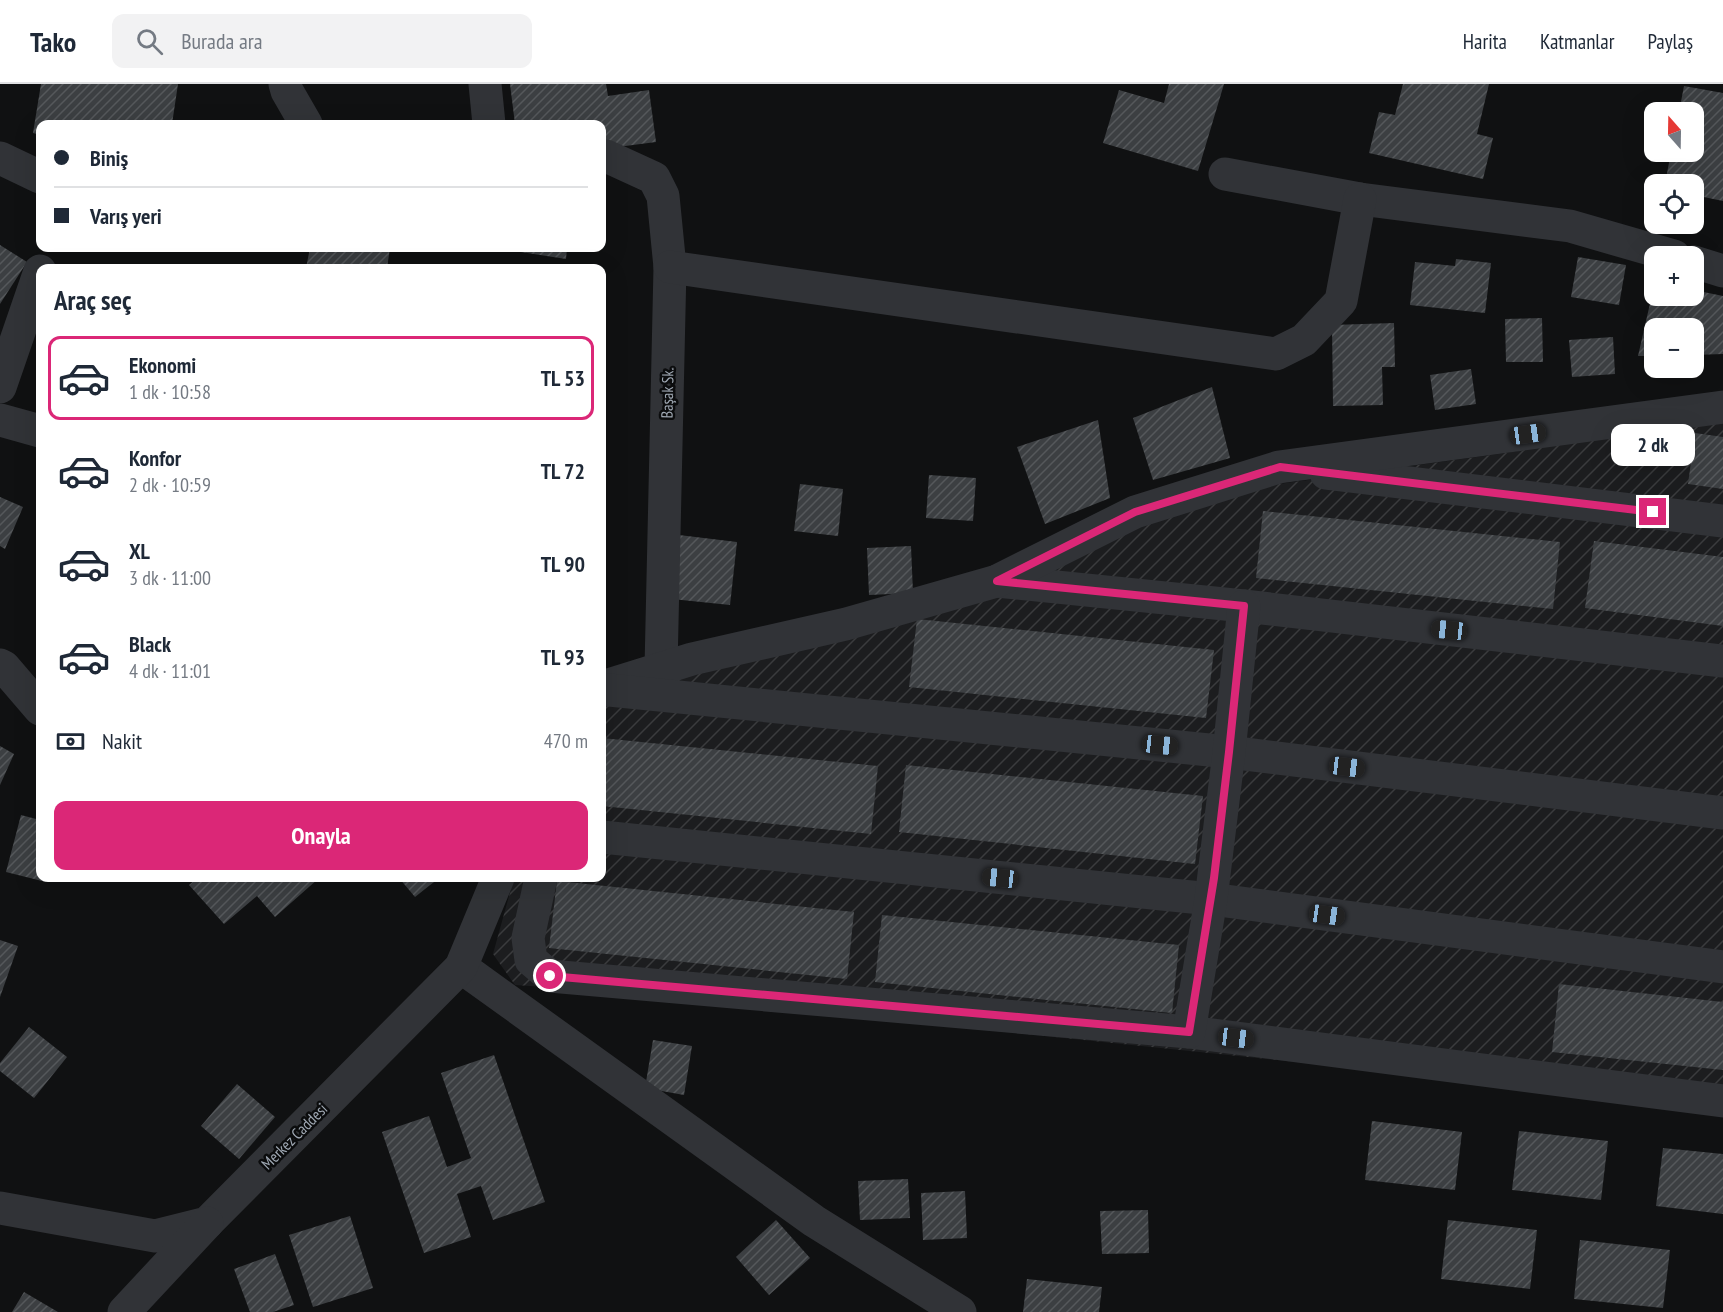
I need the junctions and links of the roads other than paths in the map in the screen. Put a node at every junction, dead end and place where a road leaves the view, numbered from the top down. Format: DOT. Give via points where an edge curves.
graph roads {
  1 [pos="285,84"];
  2 [pos="485,84"];
  3 [pos="304,120"];
  4 [pos="489,120"];
  5 [pos="606,156"];
  6 [pos="0,158"];
  7 [pos="1225,174"];
  8 [pos="36,175"];
  9 [pos="1360,199"];
  10 [pos="1644,247"];
  11 [pos="1704,265"];
  12 [pos="670,267"];
  13 [pos="1723,271"];
  14 [pos="36,284"];
  15 [pos="0,387"];
  16 [pos="1723,407"];
  17 [pos="0,420"];
  18 [pos="36,430"];
  19 [pos="1280,467"];
  20 [pos="1723,521"];
  21 [pos="997,581"];
  22 [pos="1244,606"];
  23 [pos="1723,661"];
  24 [pos="0,665"];
  25 [pos="661,668"];
  26 [pos="606,687"];
  27 [pos="606,688"];
  28 [pos="36,704"];
  29 [pos="1229,752"];
  30 [pos="1723,813"];
  31 [pos="606,837"];
  32 [pos="496,882"];
  33 [pos="540,882"];
  34 [pos="1211,899"];
  35 [pos="461,967"];
  36 [pos="1723,967"];
  37 [pos="1189,1032"];
  38 [pos="1723,1101"];
  39 [pos="0,1208"];
  40 [pos="207,1223"];
  41 [pos="124,1312"];
  42 [pos="960,1312"];
  1 -- 3 [label="street"];
  2 -- 4 [label="street"];
  5 -- 12 [label="street, Başak Sk." via="654,178 663,196"];
  6 -- 8 [label="street"];
  7 -- 9 [label="street"];
  9 -- 10 [label="street" via="1570,226"];
  9 -- 12 [label="street" via="1341,301 1304,340 1276,354"];
  11 -- 13 [label="street"];
  12 -- 25 [label="street, Başak Sk."];
  14 -- 15 [label="street"];
  16 -- 19 [label="street"];
  17 -- 18 [label="street"];
  19 -- 20 [label="street"];
  19 -- 21 [label="street" via="1135,512"];
  21 -- 22 [label="street"];
  21 -- 25 [label="street" via="846,624"];
  22 -- 23 [label="street"];
  22 -- 29 [label="street"];
  24 -- 28 [label="street"];
  25 -- 26 [label="street"];
  27 -- 29 [label="street"];
  29 -- 30 [label="street"];
  29 -- 34 [label="street"];
  31 -- 34 [label="street"];
  32 -- 35 [label="street, Merkez Caddesi"];
  33 -- 37 [label="street" via="528,938 531,960 550,976"];
  34 -- 36 [label="street"];
  34 -- 37 [label="street"];
  35 -- 40 [label="street, Merkez Caddesi"];
  35 -- 42 [label="street" via="814,1221"];
  37 -- 38 [label="street"];
  39 -- 40 [label="street" via="155,1236"];
  40 -- 41 [label="street, Merkez Caddesi"];
}
